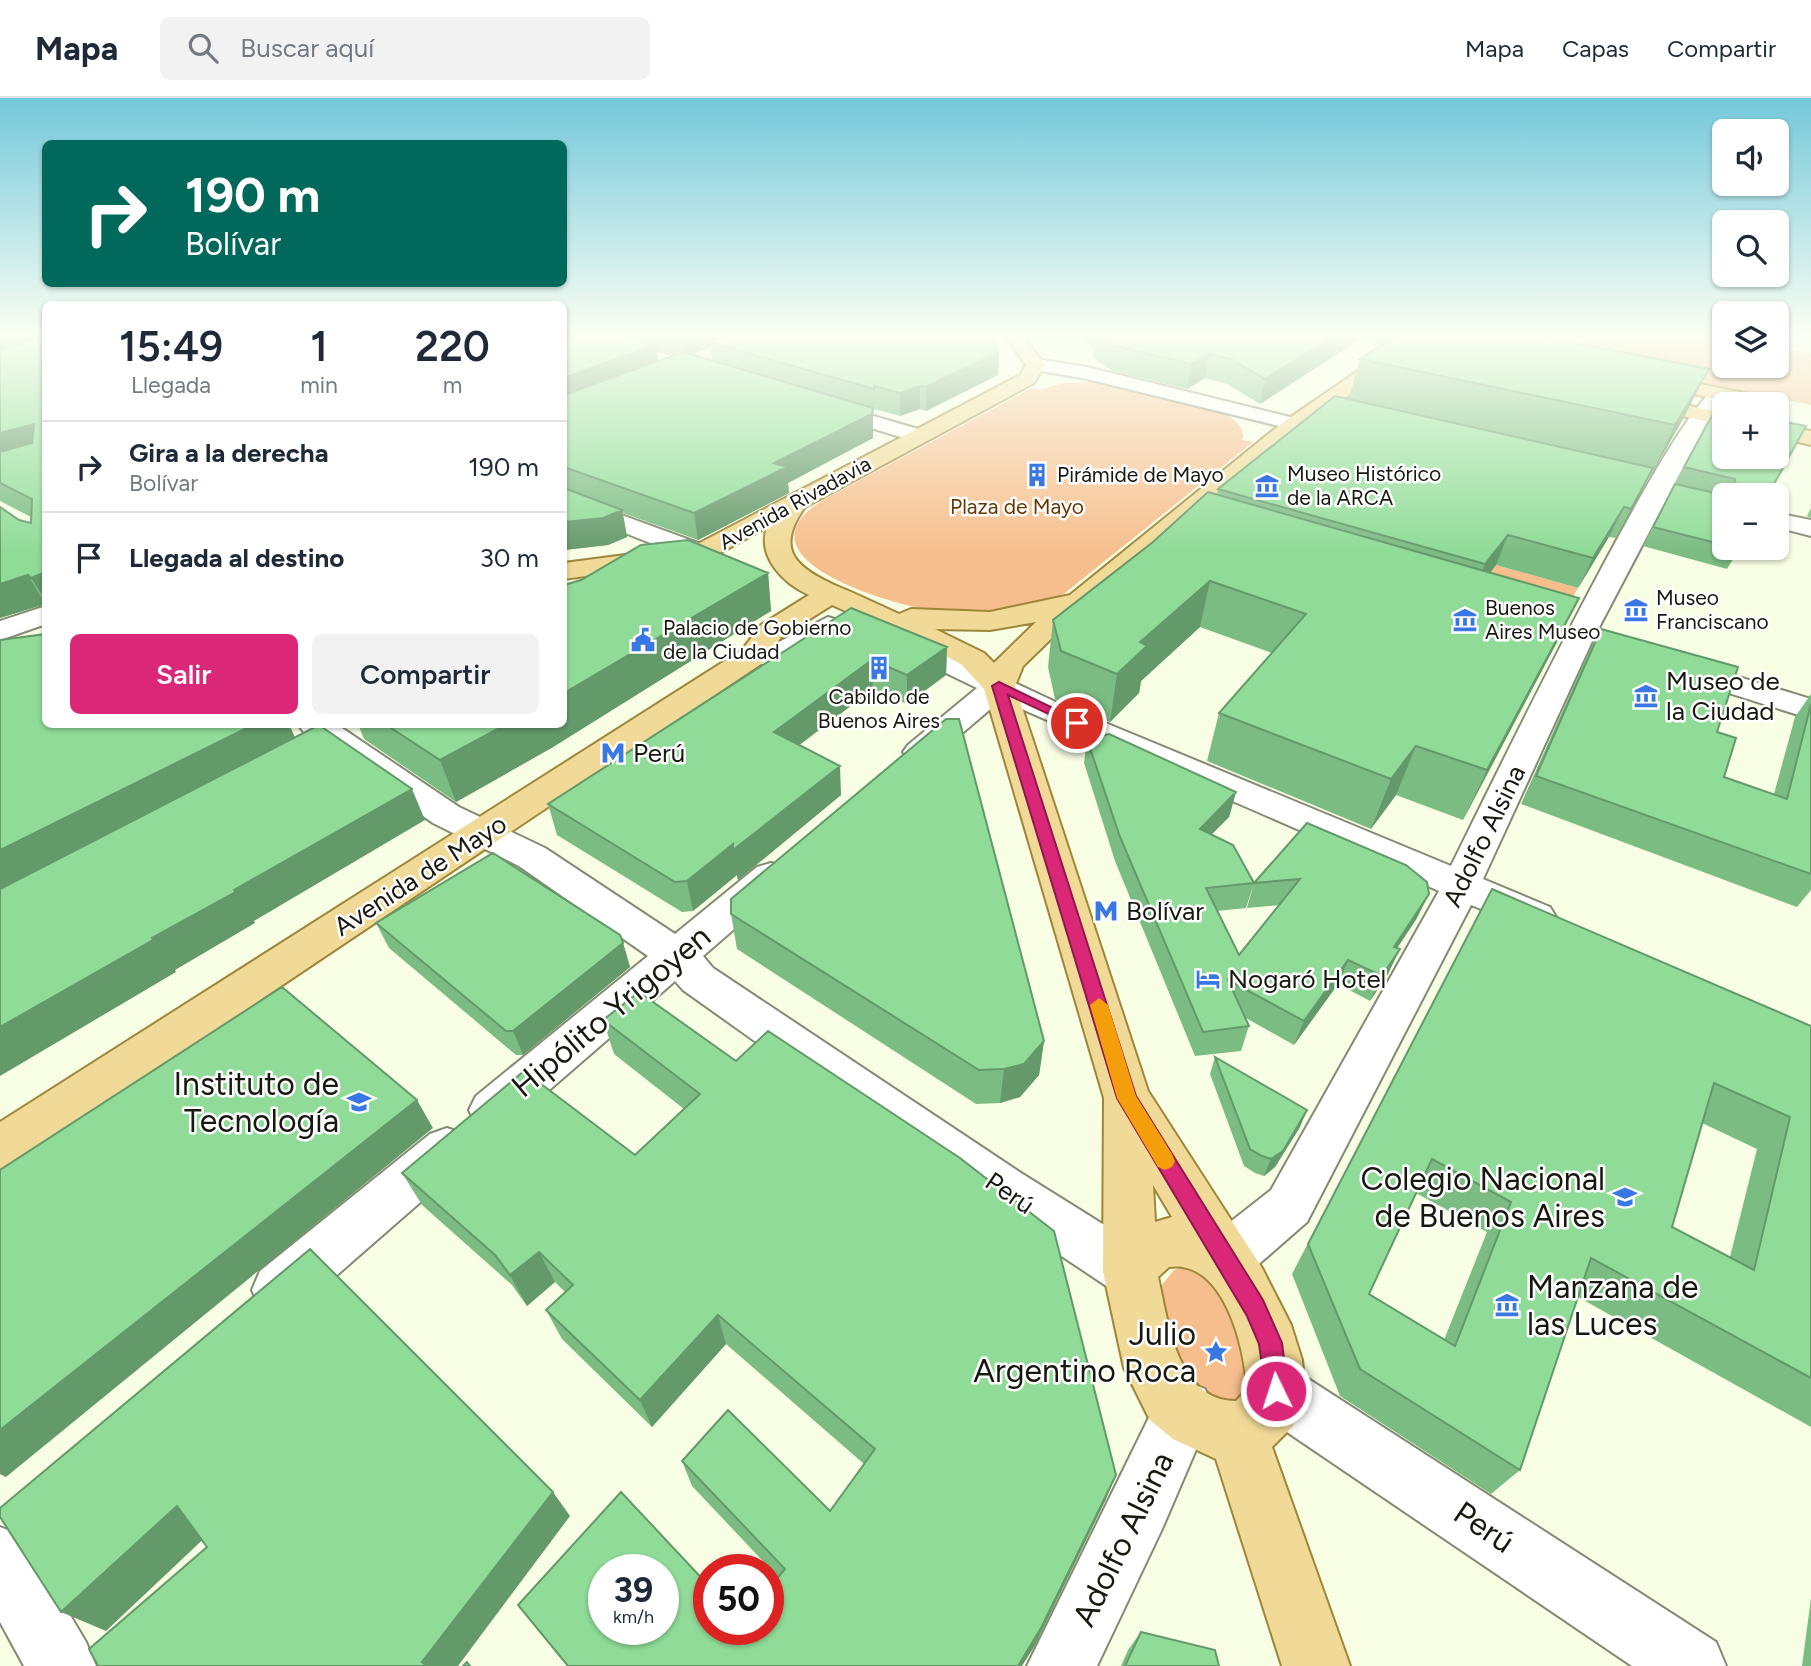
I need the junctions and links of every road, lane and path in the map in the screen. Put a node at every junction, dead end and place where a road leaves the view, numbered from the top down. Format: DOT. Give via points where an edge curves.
graph roads {
  1 [pos="824,408"];
  2 [pos="971,408"];
  3 [pos="1260,408"];
  4 [pos="1316,408"];
  5 [pos="1674,408"];
  6 [pos="1707,408"];
  7 [pos="1702,414"];
  8 [pos="1337,416"];
  9 [pos="1712,416"];
  10 [pos="1304,417"];
  11 [pos="1789,433"];
  12 [pos="917,436"];
  13 [pos="1811,438"];
  14 [pos="797,501"];
  15 [pos="567,502"];
  16 [pos="1179,518"];
  17 [pos="1789,523"];
  18 [pos="1212,528"];
  19 [pos="1811,528"];
  20 [pos="700,554"];
  21 [pos="637,561"];
  22 [pos="732,566"];
  23 [pos="567,571"];
  24 [pos="765,578"];
  25 [pos="821,589"];
  26 [pos="605,593"];
  27 [pos="1083,598"];
  28 [pos="880,614"];
  29 [pos="42,615"];
  30 [pos="0,631"];
  31 [pos="42,641"];
  32 [pos="0,646"];
  33 [pos="753,656"];
  34 [pos="1657,661"];
  35 [pos="999,686"];
  36 [pos="1811,709"];
  37 [pos="338,730"];
  38 [pos="298,759"];
  39 [pos="891,776"];
  40 [pos="486,832"];
  41 [pos="799,853"];
  42 [pos="1461,886"];
  43 [pos="1576,933"];
  44 [pos="677,955"];
  45 [pos="1127,1098"];
  46 [pos="0,1149"];
  47 [pos="1225,1258"];
  48 [pos="1130,1271"];
  49 [pos="244,1321"];
  50 [pos="1232,1411"];
  51 [pos="4,1534"];
  52 [pos="62,1666"];
  53 [pos="1061,1666"];
  54 [pos="1316,1666"];
  55 [pos="1692,1666"];
  1 -- 12 [label="street"];
  2 -- 12 [label="main road, Avenida Rivadavia"];
  3 -- 10 [label="street"];
  4 -- 10 [label="main road"];
  5 -- 7 [label="main road"];
  6 -- 7 [label="street, Adolfo Alsina"];
  7 -- 9 [label="main road"];
  7 -- 42 [label="street, Adolfo Alsina" via="1579,637"];
  8 -- 10 [label="street"];
  10 -- 16 [label="main road"];
  11 -- 13 [label="main road"];
  12 -- 14 [label="main road, Avenida Rivadavia"];
  14 -- 20 [label="main road, Avenida Rivadavia"];
  14 -- 25 [label="main road" via="783,518 776,550 785,565"];
  15 -- 20 [label="street"];
  16 -- 18 [label="street"];
  16 -- 27 [label="main road"];
  17 -- 19 [label="street"];
  20 -- 21 [label="main road"];
  20 -- 22 [label="main road"];
  21 -- 23 [label="main road"];
  21 -- 26 [label="street"];
  24 -- 25 [label="main road"];
  25 -- 28 [label="main road"];
  25 -- 33 [label="main road, Avenida de Mayo" via="771,631"];
  27 -- 28 [label="main road" via="1026,617 991,622"];
  27 -- 35 [label="main road" via="1010,662"];
  28 -- 35 [label="main road" via="968,656"];
  29 -- 30 [label="street"];
  31 -- 32 [label="main road"];
  33 -- 35 [label="street" via="785,651 831,625 852,622"];
  33 -- 40 [label="main road, Avenida de Mayo"];
  34 -- 36 [label="street"];
  35 -- 39 [label="street"];
  35 -- 42 [label="street"];
  35 -- 45 [label="main road"];
  37 -- 38 [label="street"];
  37 -- 40 [label="street, Perú" via="446,815"];
  40 -- 44 [label="street, Perú"];
  40 -- 46 [label="main road, Avenida de Mayo"];
  41 -- 44 [label="street, Hipólito Yrigoyen"];
  42 -- 43 [label="street"];
  42 -- 47 [label="street, Adolfo Alsina" via="1289,1206"];
  44 -- 48 [label="street, Perú" via="698,979"];
  44 -- 49 [label="street, Hipólito Yrigoyen"];
  45 -- 47 [label="main road"];
  45 -- 48 [label="main road"];
  47 -- 48 [label="main road" via="1191,1242 1163,1242 1147,1250"];
  47 -- 50 [label="main road" via="1270,1343"];
  48 -- 50 [label="main road" via="1152,1368 1171,1399"];
  50 -- 53 [label="street, Adolfo Alsina" via="1140,1507"];
  50 -- 54 [label="main road"];
  50 -- 55 [label="street, Perú"];
  51 -- 52 [label="street"];
}
